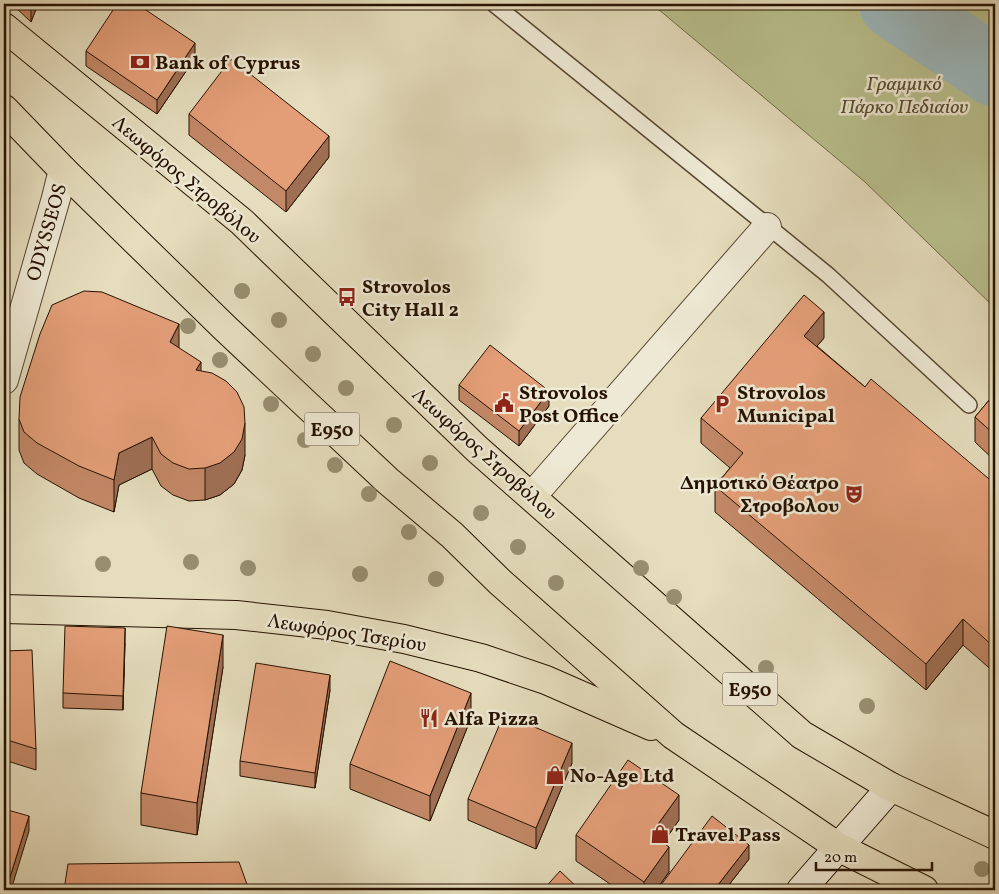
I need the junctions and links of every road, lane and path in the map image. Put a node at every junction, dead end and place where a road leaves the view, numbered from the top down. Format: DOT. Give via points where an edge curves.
graph roads {
  1 [pos="494,4"];
  2 [pos="4,27"];
  3 [pos="4,109"];
  4 [pos="63,170"];
  5 [pos="767,227"];
  6 [pos="4,380"];
  7 [pos="969,405"];
  8 [pos="532,496"];
  9 [pos="4,609"];
  10 [pos="673,735"];
  11 [pos="891,788"];
  12 [pos="995,836"];
  13 [pos="840,848"];
  14 [pos="801,890"];
  15 [pos="924,890"];
  1 -- 5 [label="lane"];
  2 -- 8 [label="main road, Λεωφόρος Στροβόλου / E950" via="242,222 477,449"];
  3 -- 4 [label="main road, E950"];
  4 -- 6 [label="street, ODYSSEOS"];
  4 -- 10 [label="main road, E950" via="388,481"];
  5 -- 7 [label="lane" via="828,275"];
  5 -- 8 [label="street"];
  8 -- 11 [label="main road, Λεωφόρος Στροβόλου / E950" via="802,735"];
  9 -- 10 [label="main road, Λεωφόρος Τσερίου" via="236,615 328,625 404,639 481,658 546,680"];
  10 -- 13 [label="main road, E950"];
  11 -- 12 [label="main road, Λεωφόρος Στροβόλου / E950"];
  11 -- 13 [label="street"];
  13 -- 14 [label="street"];
  13 -- 15 [label="main road, E950"];
}
